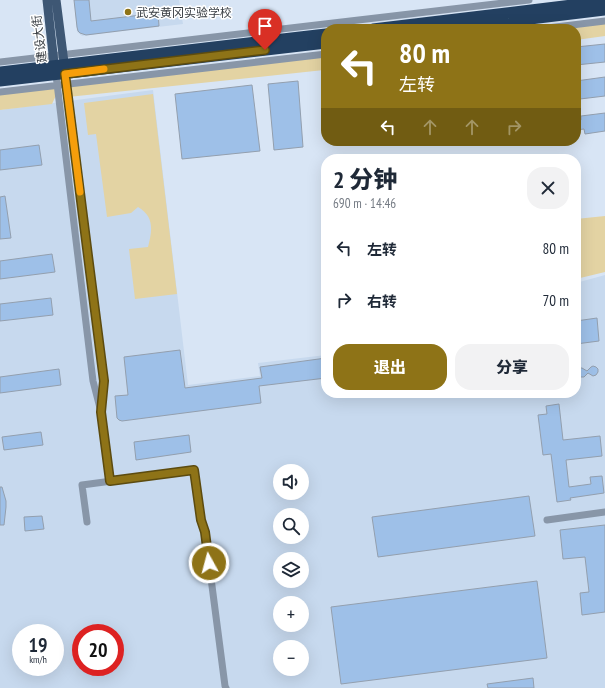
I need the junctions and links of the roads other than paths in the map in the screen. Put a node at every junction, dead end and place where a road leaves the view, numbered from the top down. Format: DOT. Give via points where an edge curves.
graph roads {
  1 [pos="47,0"];
  2 [pos="56,0"];
  3 [pos="529,0"];
  4 [pos="605,1"];
  5 [pos="605,10"];
  6 [pos="475,12"];
  7 [pos="605,21"];
  8 [pos="389,24"];
  9 [pos="403,24"];
  10 [pos="455,24"];
  11 [pos="580,24"];
  12 [pos="321,34"];
  13 [pos="321,35"];
  14 [pos="321,44"];
  15 [pos="321,54"];
  16 [pos="0,62"];
  17 [pos="60,70"];
  18 [pos="0,72"];
  19 [pos="0,81"];
  20 [pos="0,92"];
  21 [pos="101,412"];
  22 [pos="110,481"];
  23 [pos="605,512"];
  24 [pos="548,520"];
  25 [pos="87,522"];
  26 [pos="226,688"];
  1 -- 17 [label="main road, 建设大街"];
  2 -- 17 [label="main road, 建设大街"];
  3 -- 6 [label="street"];
  4 -- 6 [label="highway"];
  5 -- 6 [label="highway"];
  6 -- 8 [label="street"];
  6 -- 9 [label="highway"];
  6 -- 10 [label="highway"];
  7 -- 11 [label="street"];
  12 -- 17 [label="street"];
  13 -- 17 [label="highway"];
  14 -- 17 [label="highway"];
  15 -- 17 [label="street"];
  16 -- 17 [label="street"];
  17 -- 18 [label="highway"];
  17 -- 19 [label="highway"];
  17 -- 20 [label="street"];
  17 -- 21 [label="street" via="93,381"];
  17 -- 21 [label="street" via="104,381"];
  21 -- 22 [label="street"];
  22 -- 25 [label="street" via="82,485"];
  22 -- 26 [label="street" via="194,470"];
  23 -- 24 [label="street"];
}
